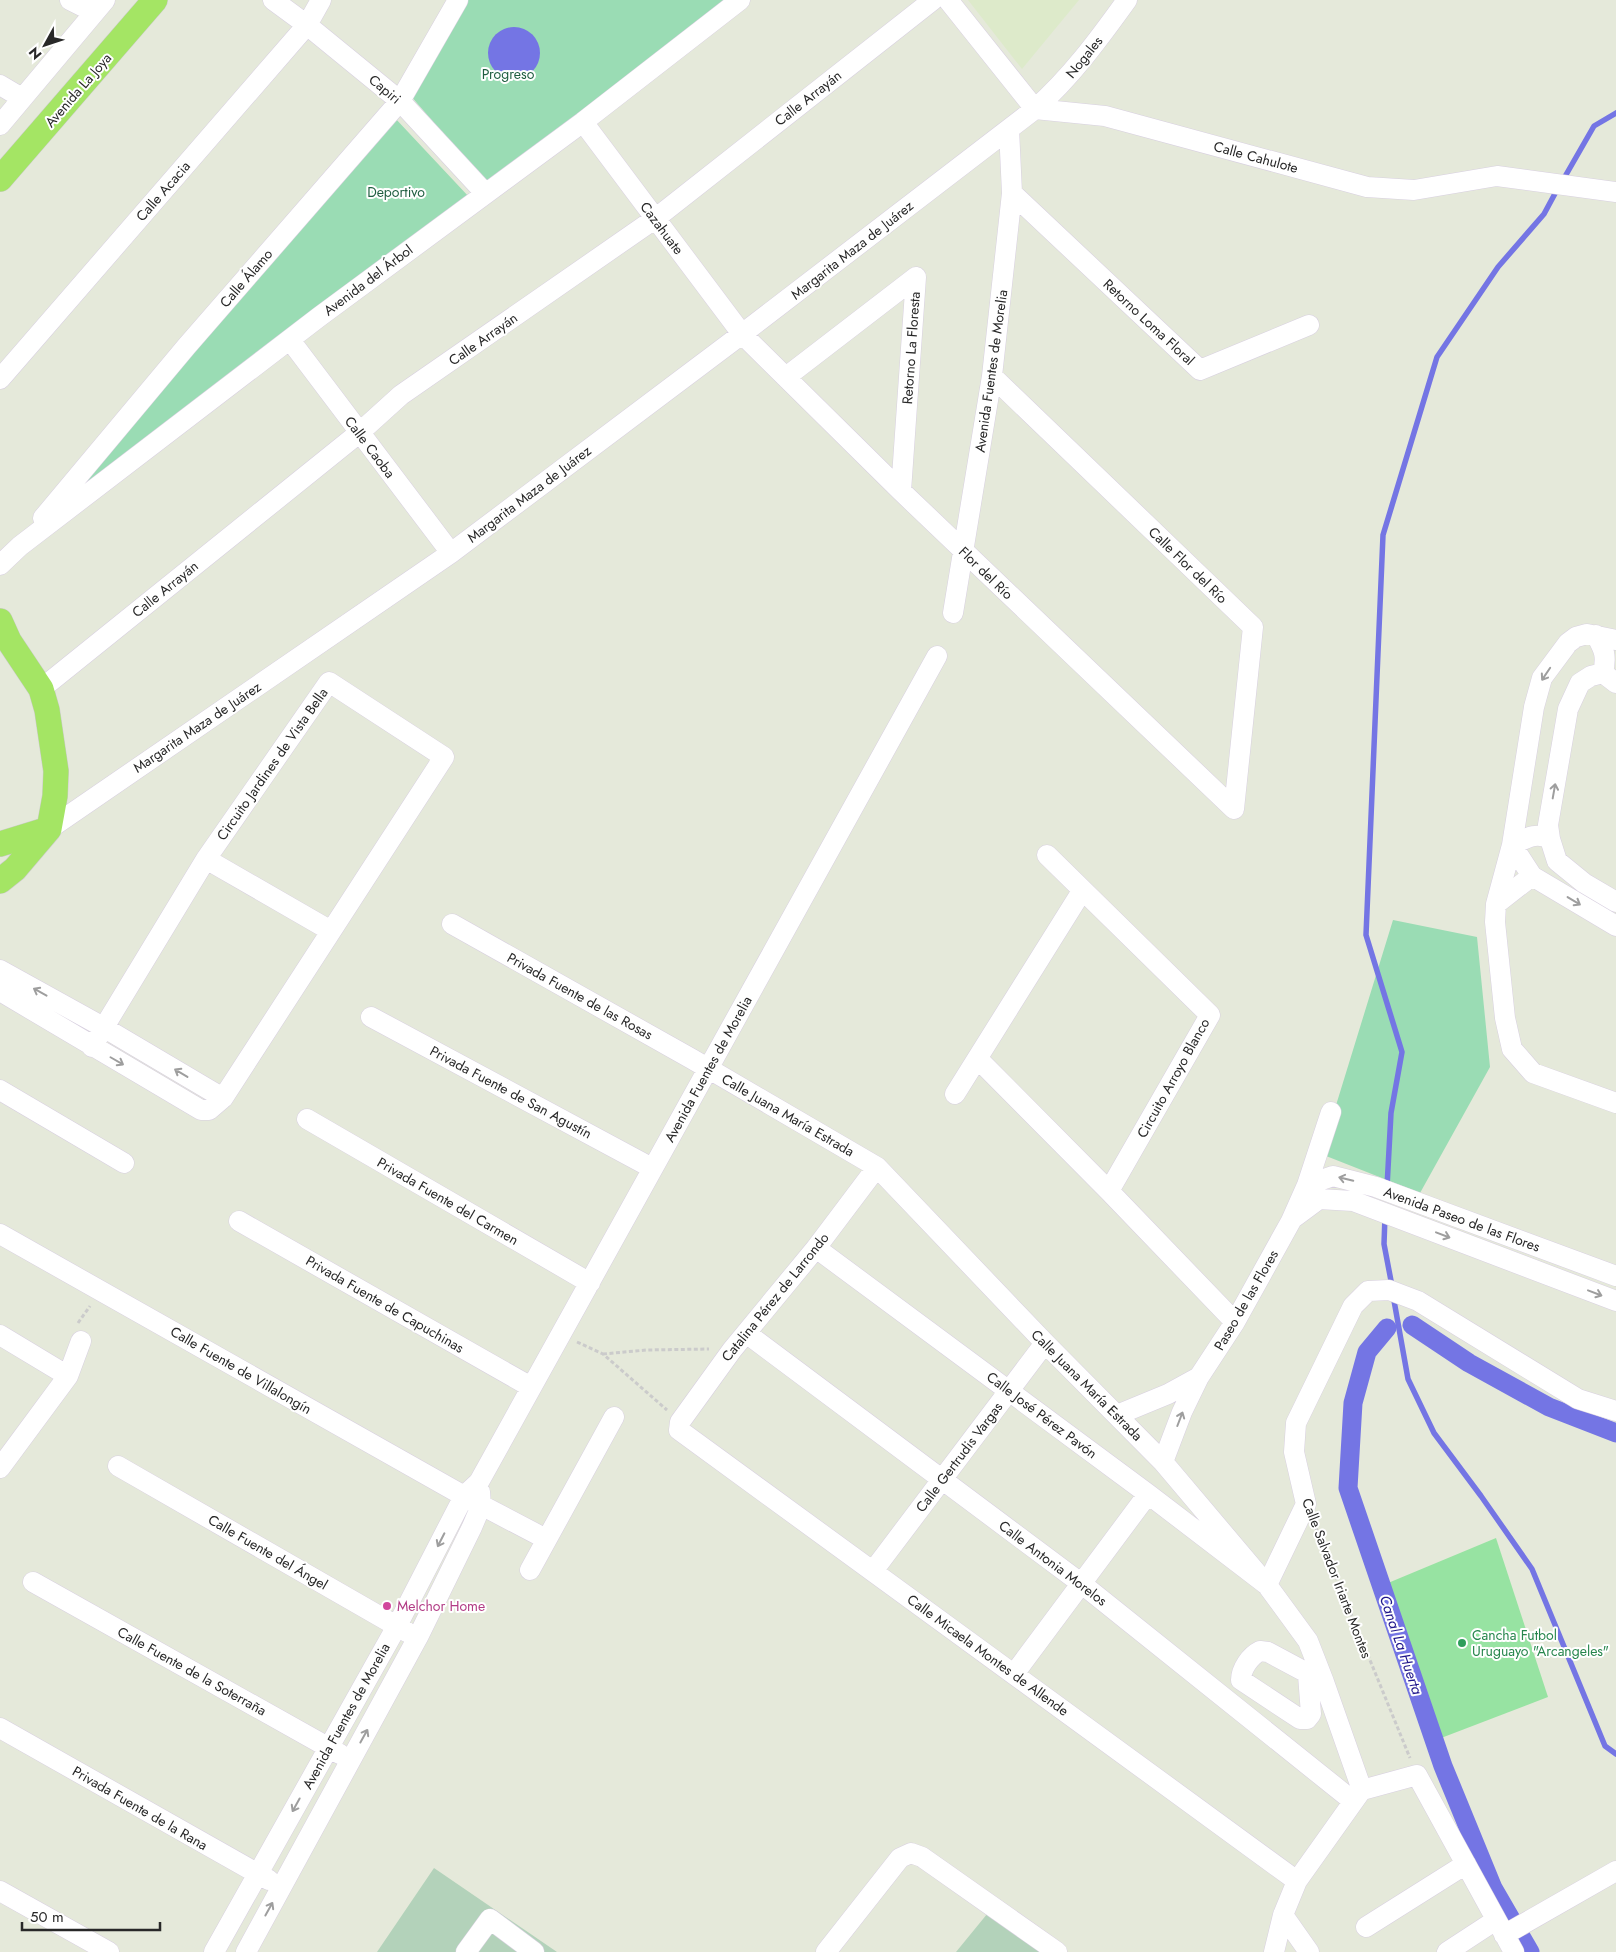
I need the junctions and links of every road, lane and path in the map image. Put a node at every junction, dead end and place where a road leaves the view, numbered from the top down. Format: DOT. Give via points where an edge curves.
graph roads {
  1 [pos="70,0"];
  2 [pos="155,0"];
  3 [pos="273,0"];
  4 [pos="321,0"];
  5 [pos="458,0"];
  6 [pos="740,0"];
  7 [pos="933,0"];
  8 [pos="948,0"];
  9 [pos="1127,0"];
  10 [pos="99,6"];
  11 [pos="306,24"];
  12 [pos="0,85"];
  13 [pos="22,98"];
  14 [pos="400,101"];
  15 [pos="1035,109"];
  16 [pos="583,122"];
  17 [pos="0,125"];
  18 [pos="1009,129"];
  19 [pos="0,179"];
  20 [pos="1609,191"];
  21 [pos="485,193"];
  22 [pos="1012,193"];
  23 [pos="656,218"];
  24 [pos="1308,325"];
  25 [pos="742,334"];
  26 [pos="290,340"];
  27 [pos="786,376"];
  28 [pos="992,376"];
  29 [pos="0,378"];
  30 [pos="359,433"];
  31 [pos="901,491"];
  32 [pos="20,546"];
  33 [pos="964,552"];
  34 [pos="451,553"];
  35 [pos="0,565"];
  36 [pos="953,613"];
  37 [pos="0,621"];
  38 [pos="1596,635"];
  39 [pos="1616,640"];
  40 [pos="1562,652"];
  41 [pos="937,656"];
  42 [pos="1610,678"];
  43 [pos="1580,683"];
  44 [pos="41,689"];
  45 [pos="1234,809"];
  46 [pos="49,829"];
  47 [pos="1550,839"];
  48 [pos="0,844"];
  49 [pos="1512,845"];
  50 [pos="1047,855"];
  51 [pos="206,859"];
  52 [pos="1557,861"];
  53 [pos="8,875"];
  54 [pos="1532,876"];
  55 [pos="1082,891"];
  56 [pos="1616,902"];
  57 [pos="1496,904"];
  58 [pos="452,924"];
  59 [pos="1616,926"];
  60 [pos="331,931"];
  61 [pos="0,970"];
  62 [pos="0,991"];
  63 [pos="371,1017"];
  64 [pos="103,1026"];
  65 [pos="92,1047"];
  66 [pos="978,1059"];
  67 [pos="709,1068"];
  68 [pos="0,1090"];
  69 [pos="955,1094"];
  70 [pos="223,1098"];
  71 [pos="1616,1102"];
  72 [pos="1331,1112"];
  73 [pos="306,1119"];
  74 [pos="124,1163"];
  75 [pos="877,1167"];
  76 [pos="652,1168"];
  77 [pos="1109,1190"];
  78 [pos="1313,1192"];
  79 [pos="1392,1192"];
  80 [pos="1386,1213"];
  81 [pos="238,1221"];
  82 [pos="0,1234"];
  83 [pos="816,1248"];
  84 [pos="1616,1276"];
  85 [pos="590,1283"];
  86 [pos="100,1291"];
  87 [pos="1616,1301"];
  88 [pos="1235,1322"];
  89 [pos="746,1333"];
  90 [pos="0,1335"];
  91 [pos="560,1335"];
  92 [pos="81,1341"];
  93 [pos="1046,1343"];
  94 [pos="732,1350"];
  95 [pos="603,1354"];
  96 [pos="68,1376"];
  97 [pos="1199,1377"];
  98 [pos="531,1387"];
  99 [pos="1009,1391"];
  100 [pos="1616,1411"];
  101 [pos="1117,1415"];
  102 [pos="614,1418"];
  103 [pos="679,1426"];
  104 [pos="1163,1462"];
  105 [pos="118,1466"];
  106 [pos="0,1468"];
  107 [pos="943,1479"];
  108 [pos="479,1482"];
  109 [pos="1148,1494"];
  110 [pos="464,1496"];
  111 [pos="1306,1504"];
  112 [pos="481,1506"];
  113 [pos="546,1538"];
  114 [pos="530,1570"];
  115 [pos="873,1571"];
  116 [pos="33,1582"];
  117 [pos="1082,1584"];
  118 [pos="1267,1585"];
  119 [pos="397,1626"];
  120 [pos="418,1638"];
  121 [pos="1014,1674"];
  122 [pos="0,1728"];
  123 [pos="328,1748"];
  124 [pos="351,1760"];
  125 [pos="1417,1775"];
  126 [pos="1358,1795"];
  127 [pos="1466,1864"];
  128 [pos="1616,1871"];
  129 [pos="258,1875"];
  130 [pos="1297,1881"];
  131 [pos="281,1887"];
  132 [pos="0,1891"];
  133 [pos="1283,1915"];
  134 [pos="1366,1927"];
  135 [pos="1505,1935"];
  136 [pos="108,1952"];
  137 [pos="214,1952"];
  138 [pos="246,1952"];
  139 [pos="466,1952"];
  140 [pos="534,1952"];
  141 [pos="826,1952"];
  142 [pos="1057,1952"];
  143 [pos="1274,1952"];
  144 [pos="1309,1952"];
  145 [pos="1448,1952"];
  1 -- 10 [label="street"];
  2 -- 19 [label="main road, Avenida La Joya"];
  3 -- 11 [label="street, Capiri"];
  4 -- 11 [label="street, Calle Acacia"];
  5 -- 14 [label="street, Calle Álamo"];
  6 -- 16 [label="street, Avenida del Árbol"];
  7 -- 23 [label="street, Calle Arrayán"];
  8 -- 15 [label="street"];
  9 -- 15 [label="street, Nogales" via="1083,60"];
  10 -- 13 [label="street"];
  11 -- 14 [label="street, Capiri"];
  11 -- 29 [label="street, Calle Acacia"];
  12 -- 13 [label="street"];
  13 -- 17 [label="street"];
  14 -- 21 [label="street, Capiri"];
  14 -- 32 [label="street, Calle Álamo" via="193,339"];
  15 -- 18 [label="street, Margarita Maza de Juárez"];
  15 -- 20 [label="street, Calle Cahulote" via="1105,116 1367,187 1414,190 1497,176"];
  16 -- 21 [label="street, Avenida del Árbol"];
  16 -- 23 [label="street, Cazahuate"];
  18 -- 22 [label="street, Avenida Fuentes de Morelia"];
  18 -- 25 [label="street, Margarita Maza de Juárez"];
  21 -- 26 [label="street, Avenida del Árbol"];
  22 -- 24 [label="street, Retorno Loma Floral" via="1200,370"];
  22 -- 28 [label="street, Avenida Fuentes de Morelia"];
  23 -- 25 [label="street, Cazahuate"];
  23 -- 30 [label="street, Calle Arrayán" via="401,395"];
  25 -- 27 [label="street, Flor del Río"];
  25 -- 34 [label="street, Margarita Maza de Juárez"];
  26 -- 30 [label="street, Calle Caoba"];
  26 -- 32 [label="street, Avenida del Árbol"];
  27 -- 31 [label="street, Flor del Río"];
  27 -- 31 [label="street, Retorno La Floresta" via="916,277"];
  28 -- 33 [label="street, Avenida Fuentes de Morelia"];
  28 -- 45 [label="street, Calle Flor del Río" via="1253,627"];
  30 -- 34 [label="street, Calle Caoba"];
  30 -- 44 [label="street, Calle Arrayán"];
  31 -- 33 [label="street, Flor del Río"];
  32 -- 35 [label="street, Avenida del Árbol"];
  33 -- 36 [label="street, Avenida Fuentes de Morelia"];
  33 -- 45 [label="street, Flor del Río"];
  34 -- 46 [label="street, Margarita Maza de Juárez"];
  37 -- 44 [label="main road" via="9,641"];
  38 -- 39 [label="street"];
  38 -- 40 [label="street" via="1576,637"];
  38 -- 42 [label="street" via="1605,651"];
  40 -- 43 [label="street" via="1568,669"];
  40 -- 49 [label="street, one-way" via="1542,678 1536,700"];
  41 -- 67 [label="street, Avenida Fuentes de Morelia"];
  42 -- 43 [label="street" via="1591,676"];
  47 -- 43 [label="street, one-way" via="1548,825 1568,709"];
  44 -- 46 [label="main road" via="56,770"];
  46 -- 48 [label="main road, Margarita Maza de Juárez"];
  46 -- 53 [label="main road"];
  47 -- 49 [label="street" via="1535,834"];
  47 -- 52 [label="street"];
  49 -- 54 [label="street"];
  49 -- 57 [label="street"];
  50 -- 55 [label="street, Circuito Arroyo Blanco"];
  51 -- 60 [label="street"];
  51 -- 60 [label="street, Circuito Jardines de Vista Bella" via="329,682 444,757"];
  51 -- 64 [label="street, Circuito Jardines de Vista Bella"];
  52 -- 54 [label="street" via="1551,871"];
  52 -- 56 [label="street" via="1584,883"];
  54 -- 57 [label="street"];
  54 -- 59 [label="street, one-way"];
  55 -- 66 [label="street"];
  55 -- 77 [label="street, Circuito Arroyo Blanco" via="1210,1015"];
  57 -- 71 [label="street" via="1505,1018 1512,1049 1532,1073"];
  58 -- 67 [label="street, Privada Fuente de las Rosas"];
  60 -- 70 [label="street, Circuito Jardines de Vista Bella"];
  64 -- 61 [label="street, one-way"];
  62 -- 65 [label="street, Circuito Jardines de Vista Bella"];
  63 -- 76 [label="street, Privada Fuente de San Agustín"];
  64 -- 65 [label="street, Circuito Jardines de Vista Bella"];
  70 -- 64 [label="street, one-way"];
  65 -- 70 [label="street, Circuito Jardines de Vista Bella, one-way" via="201,1110 209,1110"];
  66 -- 69 [label="street"];
  66 -- 77 [label="street"];
  67 -- 75 [label="street, Calle Juana María Estrada"];
  67 -- 76 [label="street, Avenida Fuentes de Morelia"];
  68 -- 74 [label="street"];
  72 -- 78 [label="street, Paseo de las Flores"];
  73 -- 85 [label="street, Privada Fuente del Carmen"];
  75 -- 83 [label="street, Catalina Pérez de Larrondo"];
  75 -- 93 [label="street, Calle Juana María Estrada"];
  76 -- 85 [label="street, Avenida Fuentes de Morelia"];
  77 -- 88 [label="street"];
  79 -- 78 [label="street, Avenida Paseo de las Flores, one-way" via="1333,1176"];
  78 -- 80 [label="street, Avenida Paseo de las Flores"];
  78 -- 88 [label="street, Paseo de las Flores" via="1291,1221"];
  79 -- 80 [label="street"];
  79 -- 84 [label="street, Avenida Paseo de las Flores"];
  80 -- 87 [label="street, Avenida Paseo de las Flores, one-way"];
  81 -- 98 [label="street, Privada Fuente de Capuchinas"];
  82 -- 86 [label="street, Calle Fuente de Villalongín"];
  83 -- 89 [label="street, Catalina Pérez de Larrondo"];
  83 -- 99 [label="street, Calle José Pérez Pavón"];
  85 -- 91 [label="street, Avenida Fuentes de Morelia"];
  86 -- 92 [label="path" via="78,1323"];
  86 -- 110 [label="street, Calle Fuente de Villalongín"];
  88 -- 97 [label="street, Paseo de las Flores"];
  89 -- 94 [label="street, Catalina Pérez de Larrondo"];
  89 -- 107 [label="street, Calle Antonia Morelos"];
  90 -- 96 [label="street"];
  91 -- 95 [label="path"];
  91 -- 98 [label="street, Avenida Fuentes de Morelia"];
  92 -- 96 [label="street"];
  93 -- 99 [label="street, Calle Gertrudis Vargas"];
  93 -- 101 [label="street, Calle Juana María Estrada"];
  94 -- 95 [label="path" via="689,1348"];
  94 -- 103 [label="street, Catalina Pérez de Larrondo"];
  95 -- 103 [label="path"];
  96 -- 106 [label="street"];
  97 -- 101 [label="street, Paseo de las Flores"];
  104 -- 97 [label="street, Paseo de las Flores, one-way"];
  98 -- 108 [label="street, Avenida Fuentes de Morelia"];
  99 -- 107 [label="street, Calle Gertrudis Vargas"];
  99 -- 109 [label="street, Calle José Pérez Pavón"];
  100 -- 111 [label="street, Calle Salvador Iriarte Montes" via="1578,1399 1418,1301 1397,1293 1368,1290 1353,1306 1296,1423 1294,1452"];
  101 -- 104 [label="street, Calle Juana María Estrada"];
  102 -- 113 [label="street"];
  103 -- 115 [label="street, Calle Micaela Montes de Allende"];
  104 -- 118 [label="street, Calle Juana María Estrada"];
  105 -- 119 [label="street, Calle Fuente del Ángel"];
  107 -- 115 [label="street, Calle Gertrudis Vargas"];
  107 -- 117 [label="street, Calle Antonia Morelos"];
  108 -- 110 [label="street, Avenida Fuentes de Morelia"];
  108 -- 112 [label="street"];
  109 -- 117 [label="street"];
  109 -- 118 [label="street, Calle José Pérez Pavón"];
  110 -- 112 [label="street, Calle Fuente de Villalongín"];
  110 -- 119 [label="street, Avenida Fuentes de Morelia, one-way"];
  111 -- 118 [label="street"];
  111 -- 125 [label="path, Calle Salvador Iriarte Montes"];
  112 -- 113 [label="street, Calle Fuente de Villalongín"];
  112 -- 120 [label="street, Avenida Fuentes de Morelia"];
  113 -- 114 [label="street"];
  115 -- 121 [label="street, Calle Micaela Montes de Allende"];
  116 -- 123 [label="street, Calle Fuente de la Soterraña"];
  117 -- 121 [label="street"];
  117 -- 126 [label="street, Calle Antonia Morelos"];
  118 -- 126 [label="street, Calle Juana María Estrada" via="1308,1641 1316,1678"];
  119 -- 120 [label="street, Calle Fuente del Ángel"];
  119 -- 123 [label="street, Avenida Fuentes de Morelia"];
  124 -- 120 [label="street, Avenida Fuentes de Morelia, one-way"];
  121 -- 130 [label="street, Calle Micaela Montes de Allende"];
  122 -- 129 [label="street, Privada Fuente de la Rana"];
  123 -- 124 [label="street, Calle Fuente de la Soterraña"];
  123 -- 129 [label="street, Avenida Fuentes de Morelia, one-way"];
  124 -- 131 [label="street, Avenida Fuentes de Morelia"];
  125 -- 126 [label="street"];
  125 -- 127 [label="street"];
  126 -- 130 [label="street"];
  127 -- 134 [label="street"];
  127 -- 135 [label="street"];
  128 -- 135 [label="street"];
  129 -- 131 [label="street, Privada Fuente de la Rana"];
  129 -- 137 [label="street, Avenida Fuentes de Morelia"];
  130 -- 133 [label="street"];
  138 -- 131 [label="street, Avenida Fuentes de Morelia, one-way"];
  132 -- 136 [label="street"];
  133 -- 143 [label="street"];
  133 -- 144 [label="street"];
  135 -- 145 [label="street"];
  139 -- 140 [label="street" via="490,1919"];
  141 -- 142 [label="street" via="900,1858 911,1853 922,1857"];
}
